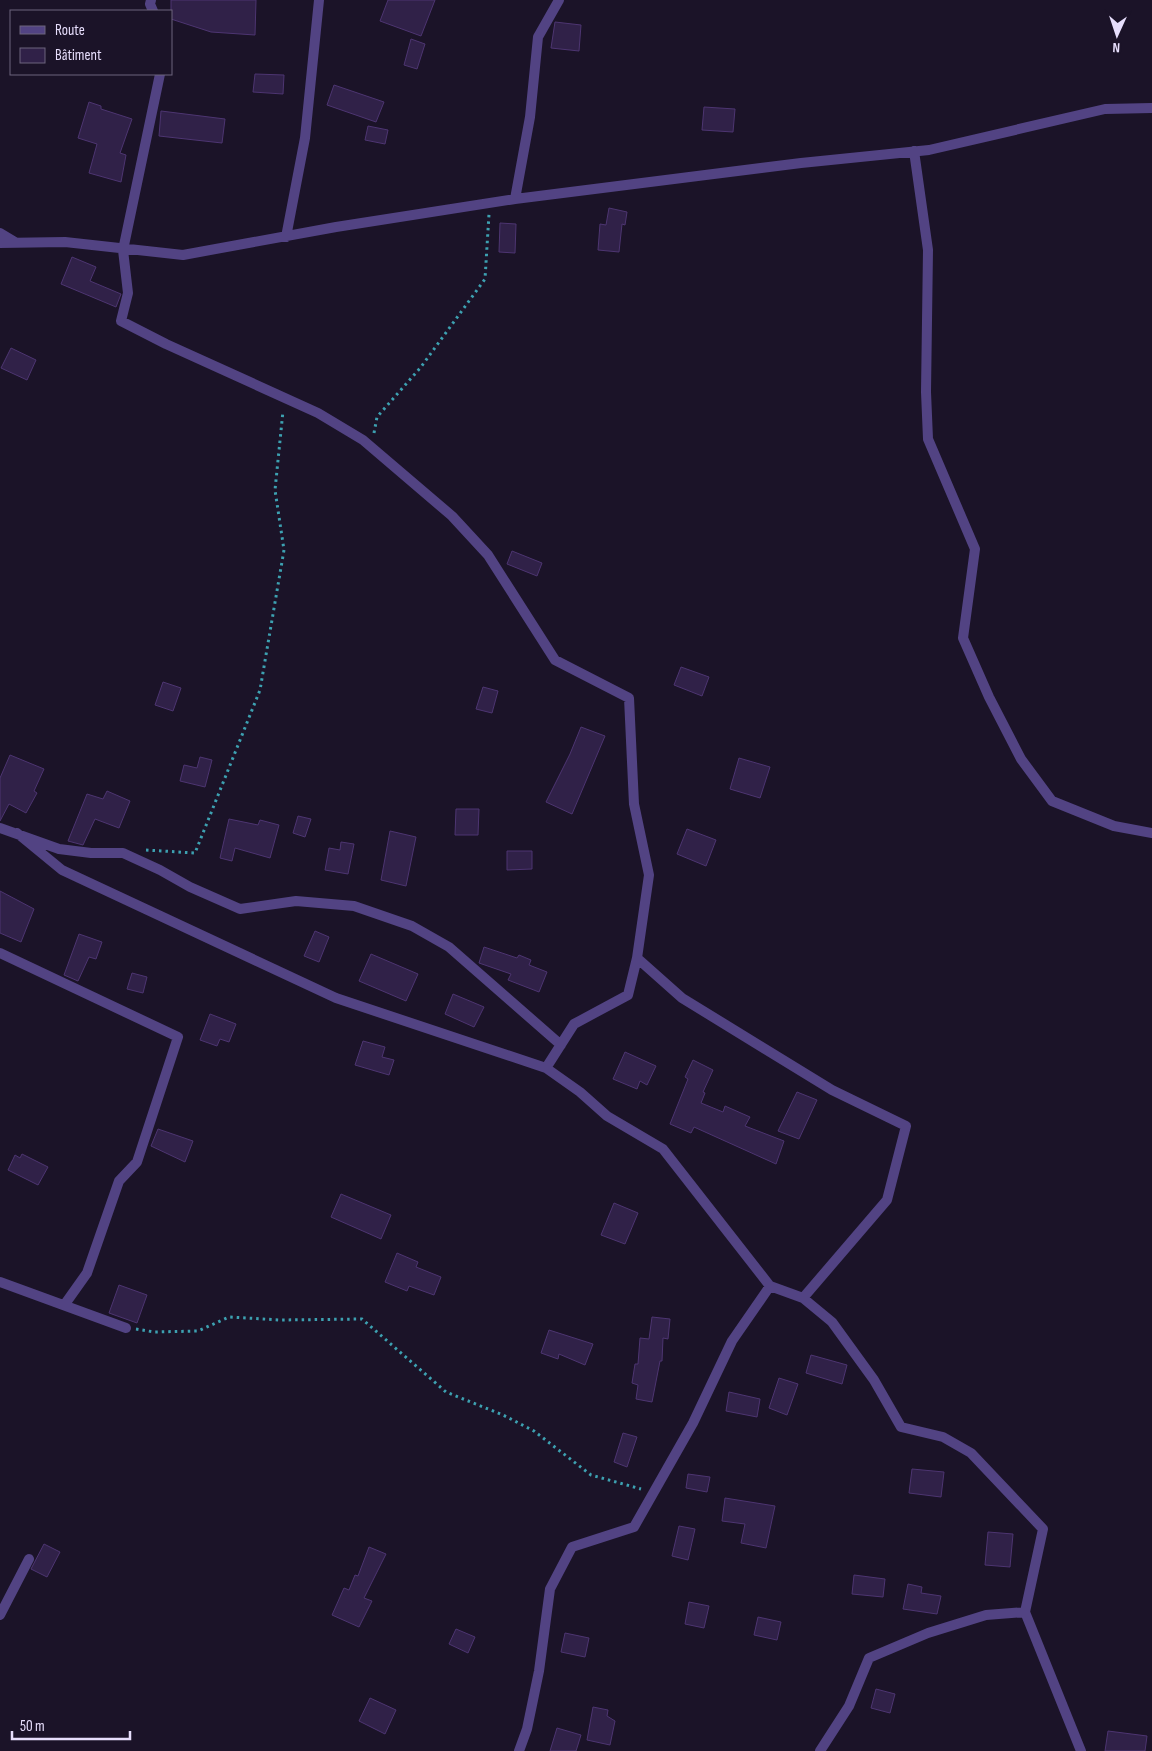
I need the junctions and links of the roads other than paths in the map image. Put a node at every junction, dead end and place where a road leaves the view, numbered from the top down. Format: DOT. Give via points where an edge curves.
graph roads {
  1 [pos="319,0"];
  2 [pos="559,0"];
  3 [pos="160,75"];
  4 [pos="1152,108"];
  5 [pos="914,151"];
  6 [pos="516,199"];
  7 [pos="0,233"];
  8 [pos="286,237"];
  9 [pos="14,242"];
  10 [pos="0,243"];
  11 [pos="123,250"];
  12 [pos="0,828"];
  13 [pos="17,833"];
  14 [pos="1152,833"];
  15 [pos="0,953"];
  16 [pos="637,958"];
  17 [pos="561,1045"];
  18 [pos="546,1068"];
  19 [pos="0,1282"];
  20 [pos="770,1286"];
  21 [pos="803,1298"];
  22 [pos="65,1304"];
  23 [pos="126,1328"];
  24 [pos="29,1559"];
  25 [pos="1025,1612"];
  26 [pos="0,1615"];
  27 [pos="519,1751"];
  28 [pos="820,1751"];
  29 [pos="1081,1751"];
  1 -- 8 [label="street" via="305,138"];
  2 -- 6 [label="street" via="538,37 530,117"];
  3 -- 11 [label="street"];
  4 -- 5 [label="street" via="1106,109"];
  5 -- 6 [label="street"];
  5 -- 14 [label="street" via="928,250 928,439 975,549 963,638 1021,758 1052,801 1114,826"];
  6 -- 8 [label="street"];
  7 -- 9 [label="street"];
  8 -- 11 [label="street" via="183,255"];
  9 -- 10 [label="street"];
  9 -- 11 [label="street" via="64,242"];
  11 -- 16 [label="street" via="128,292 121,321 318,413 371,447 452,516 488,555 555,660 629,698 634,804 649,875"];
  12 -- 13 [label="street"];
  13 -- 17 [label="street" via="59,849 123,853 240,909 296,901 354,906 412,926 449,947"];
  13 -- 18 [label="street" via="62,870 336,998"];
  15 -- 22 [label="street" via="178,1037 137,1162 119,1180 87,1273"];
  16 -- 17 [label="street" via="628,996 574,1024"];
  16 -- 21 [label="street" via="682,998 832,1090 906,1126 887,1200"];
  17 -- 18 [label="street"];
  18 -- 20 [label="street" via="607,1116 663,1149"];
  19 -- 22 [label="street"];
  20 -- 21 [label="street"];
  20 -- 27 [label="street" via="732,1341 693,1423 634,1527 572,1547 550,1589 539,1671"];
  21 -- 25 [label="street" via="832,1322 874,1380 901,1427 943,1437 971,1453 1043,1529"];
  22 -- 23 [label="street"];
  24 -- 26 [label="street"];
  25 -- 28 [label="street" via="986,1615 869,1658 849,1706"];
  25 -- 29 [label="street"];
}
